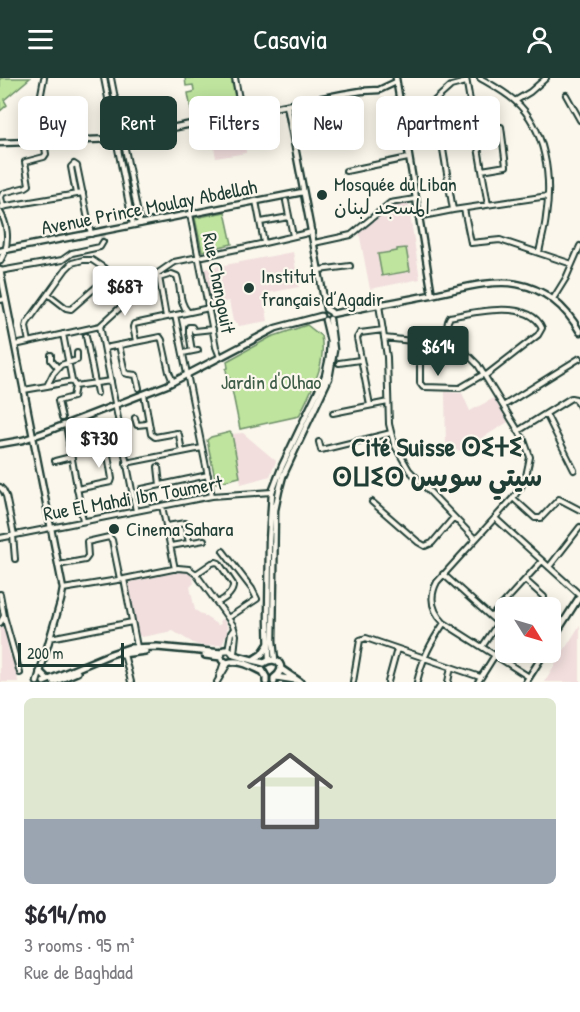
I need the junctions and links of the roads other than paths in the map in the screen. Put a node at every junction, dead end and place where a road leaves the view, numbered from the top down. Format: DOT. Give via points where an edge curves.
graph roads {
  1 [pos="44,78"];
  2 [pos="104,78"];
  3 [pos="111,78"];
  4 [pos="235,78"];
  5 [pos="480,78"];
  6 [pos="546,78"];
  7 [pos="466,79"];
  8 [pos="396,80"];
  9 [pos="566,95"];
  10 [pos="41,96"];
  11 [pos="108,96"];
  12 [pos="115,96"];
  13 [pos="238,96"];
  14 [pos="399,96"];
  15 [pos="440,96"];
  16 [pos="469,96"];
  17 [pos="515,101"];
  18 [pos="286,105"];
  19 [pos="280,106"];
  20 [pos="580,120"];
  21 [pos="501,127"];
  22 [pos="18,142"];
  23 [pos="0,143"];
  24 [pos="45,150"];
  25 [pos="118,150"];
  26 [pos="125,150"];
  27 [pos="407,150"];
  28 [pos="443,150"];
  29 [pos="478,150"];
  30 [pos="408,158"];
  31 [pos="482,170"];
  32 [pos="346,171"];
  33 [pos="303,192"];
  34 [pos="83,193"];
  35 [pos="76,194"];
  36 [pos="548,196"];
  37 [pos="415,199"];
  38 [pos="256,201"];
  39 [pos="286,201"];
  40 [pos="488,205"];
  41 [pos="1,207"];
  42 [pos="464,209"];
  43 [pos="453,210"];
  44 [pos="0,212"];
  45 [pos="190,214"];
  46 [pos="289,217"];
  47 [pos="418,217"];
  48 [pos="260,222"];
  49 [pos="140,224"];
  50 [pos="133,225"];
  51 [pos="312,232"];
  52 [pos="91,234"];
  53 [pos="293,236"];
  54 [pos="102,243"];
  55 [pos="264,243"];
  56 [pos="314,243"];
  57 [pos="580,246"];
  58 [pos="2,251"];
  59 [pos="539,253"];
  60 [pos="199,256"];
  61 [pos="0,261"];
  62 [pos="572,264"];
  63 [pos="350,266"];
  64 [pos="319,270"];
  65 [pos="0,271"];
  66 [pos="159,275"];
  67 [pos="48,294"];
  68 [pos="432,295"];
  69 [pos="553,299"];
  70 [pos="3,300"];
  71 [pos="379,305"];
  72 [pos="208,308"];
  73 [pos="188,312"];
  74 [pos="175,315"];
  75 [pos="166,317"];
  76 [pos="327,317"];
  77 [pos="100,326"];
  78 [pos="213,329"];
  79 [pos="383,330"];
  80 [pos="580,332"];
  81 [pos="63,334"];
  82 [pos="86,336"];
  83 [pos="384,338"];
  84 [pos="136,341"];
  85 [pos="420,341"];
  86 [pos="29,342"];
  87 [pos="15,345"];
  88 [pos="119,345"];
  89 [pos="451,345"];
  90 [pos="105,348"];
  91 [pos="198,350"];
  92 [pos="192,351"];
  93 [pos="77,353"];
  94 [pos="183,353"];
  95 [pos="51,355"];
  96 [pos="220,357"];
  97 [pos="580,358"];
  98 [pos="360,360"];
  99 [pos="69,363"];
  100 [pos="339,363"];
  101 [pos="58,368"];
  102 [pos="188,375"];
  103 [pos="484,375"];
  104 [pos="72,381"];
  105 [pos="111,381"];
  106 [pos="173,382"];
  107 [pos="95,383"];
  108 [pos="47,386"];
  109 [pos="75,386"];
  110 [pos="139,388"];
  111 [pos="24,390"];
  112 [pos="97,393"];
  113 [pos="143,394"];
  114 [pos="388,402"];
  115 [pos="116,405"];
  116 [pos="370,405"];
  117 [pos="503,406"];
  118 [pos="580,407"];
  119 [pos="333,413"];
  120 [pos="546,414"];
  121 [pos="62,418"];
  122 [pos="135,418"];
  123 [pos="66,425"];
  124 [pos="518,431"];
  125 [pos="391,433"];
  126 [pos="122,435"];
  127 [pos="32,436"];
  128 [pos="105,437"];
  129 [pos="319,442"];
  130 [pos="0,444"];
  131 [pos="69,446"];
  132 [pos="202,448"];
  133 [pos="182,452"];
  134 [pos="71,457"];
  135 [pos="55,461"];
  136 [pos="126,463"];
  137 [pos="158,467"];
  138 [pos="574,470"];
  139 [pos="208,475"];
  140 [pos="160,485"];
  141 [pos="0,487"];
  142 [pos="77,489"];
  143 [pos="142,489"];
  144 [pos="272,492"];
  145 [pos="212,496"];
  146 [pos="513,498"];
  147 [pos="372,502"];
  148 [pos="162,506"];
  149 [pos="0,507"];
  150 [pos="8,510"];
  151 [pos="580,510"];
  152 [pos="136,512"];
  153 [pos="454,517"];
  154 [pos="495,518"];
  155 [pos="83,521"];
  156 [pos="166,526"];
  157 [pos="51,527"];
  158 [pos="580,527"];
  159 [pos="14,535"];
  160 [pos="0,538"];
  161 [pos="475,538"];
  162 [pos="204,540"];
  163 [pos="189,543"];
  164 [pos="171,546"];
  165 [pos="223,551"];
  166 [pos="15,559"];
  167 [pos="542,561"];
  168 [pos="58,565"];
  169 [pos="549,567"];
  170 [pos="175,569"];
  171 [pos="196,574"];
  172 [pos="443,574"];
  173 [pos="122,579"];
  174 [pos="525,580"];
  175 [pos="63,589"];
  176 [pos="0,594"];
  177 [pos="580,596"];
  178 [pos="544,597"];
  179 [pos="257,599"];
  180 [pos="268,599"];
  181 [pos="217,603"];
  182 [pos="4,616"];
  183 [pos="491,617"];
  184 [pos="228,618"];
  185 [pos="495,620"];
  186 [pos="132,622"];
  187 [pos="0,623"];
  188 [pos="444,623"];
  189 [pos="561,626"];
  190 [pos="495,628"];
  191 [pos="50,638"];
  192 [pos="268,645"];
  193 [pos="137,647"];
  194 [pos="482,647"];
  195 [pos="396,648"];
  196 [pos="124,653"];
  197 [pos="495,655"];
  198 [pos="228,657"];
  199 [pos="423,658"];
  200 [pos="253,660"];
  201 [pos="269,661"];
  202 [pos="506,663"];
  203 [pos="538,663"];
  204 [pos="451,668"];
  205 [pos="281,669"];
  206 [pos="40,672"];
  207 [pos="20,673"];
  208 [pos="264,677"];
  209 [pos="528,679"];
  210 [pos="218,680"];
  211 [pos="278,680"];
  212 [pos="479,680"];
  213 [pos="48,681"];
  214 [pos="299,681"];
  215 [pos="37,682"];
  216 [pos="131,682"];
  217 [pos="353,682"];
  218 [pos="388,682"];
  219 [pos="417,682"];
  220 [pos="448,682"];
  1 -- 10 [label="street"];
  2 -- 11 [label="street"];
  3 -- 12 [label="street"];
  4 -- 13 [label="street"];
  5 -- 17 [label="street"];
  6 -- 17 [label="street"];
  7 -- 15 [label="street"];
  7 -- 16 [label="street"];
  8 -- 14 [label="street"];
  8 -- 18 [label="street" via="379,90"];
  9 -- 20 [label="street"];
  17 -- 36 [label="street" via="539,136"];
  18 -- 19 [label="street"];
  18 -- 33 [label="street"];
  21 -- 31 [label="street" via="506,166"];
  22 -- 23 [label="street"];
  24 -- 41 [label="street" via="44,157 25,162 29,185 3,193"];
  25 -- 50 [label="street"];
  26 -- 49 [label="street"];
  27 -- 30 [label="street"];
  28 -- 43 [label="street"];
  29 -- 31 [label="street"];
  30 -- 32 [label="street"];
  30 -- 37 [label="street"];
  31 -- 40 [label="street"];
  33 -- 38 [label="street, Avenue Prince Moulay Abdellah"];
  33 -- 51 [label="street"];
  34 -- 35 [label="street"];
  34 -- 35 [label="street" via="74,164 71,167"];
  34 -- 52 [label="street"];
  35 -- 41 [label="street"];
  36 -- 40 [label="street"];
  36 -- 59 [label="street"];
  37 -- 47 [label="street"];
  37 -- 56 [label="street" via="390,203 351,235"];
  38 -- 45 [label="street, Avenue Prince Moulay Abdellah"];
  38 -- 48 [label="street"];
  39 -- 46 [label="street"];
  40 -- 42 [label="street"];
  42 -- 43 [label="street"];
  42 -- 59 [label="street" via="471,243 500,240"];
  43 -- 47 [label="street"];
  44 -- 58 [label="street" via="7,234"];
  45 -- 49 [label="street, Avenue Prince Moulay Abdellah"];
  45 -- 60 [label="street, Rue Changouit"];
  46 -- 48 [label="street"];
  46 -- 53 [label="street"];
  47 -- 68 [label="street"];
  48 -- 55 [label="street"];
  49 -- 50 [label="street, Avenue Prince Moulay Abdellah"];
  50 -- 52 [label="street, Avenue Prince Moulay Abdellah"];
  51 -- 53 [label="street"];
  51 -- 56 [label="street"];
  52 -- 58 [label="street, Avenue Prince Moulay Abdellah"];
  53 -- 55 [label="street"];
  54 -- 65 [label="street" via="62,260"];
  55 -- 60 [label="street"];
  56 -- 64 [label="street"];
  57 -- 62 [label="street"];
  58 -- 61 [label="street"];
  59 -- 62 [label="street"];
  60 -- 66 [label="street" via="174,262"];
  60 -- 72 [label="street, Rue Changouit"];
  62 -- 69 [label="street"];
  63 -- 64 [label="street"];
  64 -- 76 [label="street"];
  65 -- 70 [label="street"];
  66 -- 73 [label="street" via="177,276"];
  66 -- 75 [label="street"];
  66 -- 77 [label="street"];
  67 -- 67 [label="street" via="71,309 107,273 92,260 72,263"];
  67 -- 86 [label="street" via="27,323"];
  68 -- 69 [label="street" via="508,283 533,288"];
  68 -- 71 [label="street"];
  69 -- 80 [label="street"];
  70 -- 87 [label="street"];
  71 -- 76 [label="street"];
  71 -- 79 [label="street"];
  72 -- 73 [label="street"];
  72 -- 78 [label="street, Rue Changouit"];
  73 -- 74 [label="street"];
  74 -- 75 [label="street"];
  74 -- 94 [label="street"];
  75 -- 84 [label="street" via="134,324"];
  76 -- 96 [label="street" via="276,328"];
  76 -- 144 [label="street" via="330,341 324,376"];
  76 -- 201 [label="street" via="334,350 329,378 284,476 275,510 273,641"];
  77 -- 81 [label="street"];
  77 -- 90 [label="street"];
  78 -- 92 [label="street" via="194,331 189,327"];
  78 -- 96 [label="street, Rue Changouit"];
  79 -- 83 [label="street"];
  79 -- 98 [label="street" via="358,335"];
  81 -- 86 [label="street"];
  81 -- 99 [label="street"];
  82 -- 107 [label="street"];
  83 -- 85 [label="street"];
  83 -- 114 [label="street"];
  84 -- 88 [label="street"];
  84 -- 106 [label="street" via="161,337"];
  85 -- 89 [label="street"];
  85 -- 103 [label="street" via="423,387 455,389"];
  86 -- 87 [label="street"];
  87 -- 111 [label="street"];
  88 -- 90 [label="street"];
  88 -- 110 [label="street" via="125,373 136,376"];
  89 -- 103 [label="street" via="471,357"];
  89 -- 103 [label="street" via="447,326 450,317 507,310 538,321 542,328 538,335"];
  90 -- 105 [label="street"];
  91 -- 92 [label="street"];
  92 -- 94 [label="street"];
  93 -- 99 [label="street" via="77,360"];
  94 -- 102 [label="street"];
  95 -- 101 [label="street"];
  96 -- 102 [label="street"];
  97 -- 117 [label="street"];
  98 -- 100 [label="street"];
  98 -- 116 [label="street"];
  99 -- 101 [label="street"];
  99 -- 104 [label="street"];
  101 -- 108 [label="street"];
  102 -- 106 [label="street"];
  102 -- 132 [label="street"];
  103 -- 117 [label="street"];
  104 -- 108 [label="street"];
  104 -- 109 [label="street"];
  105 -- 107 [label="street"];
  105 -- 115 [label="street"];
  106 -- 113 [label="street"];
  107 -- 109 [label="street"];
  107 -- 112 [label="street"];
  108 -- 111 [label="street"];
  109 -- 121 [label="street" via="73,397 58,401"];
  111 -- 127 [label="street"];
  113 -- 115 [label="street"];
  113 -- 122 [label="street" via="147,424 137,425"];
  113 -- 133 [label="street" via="151,434 155,437 177,433"];
  114 -- 116 [label="street"];
  114 -- 125 [label="street"];
  115 -- 123 [label="street"];
  115 -- 126 [label="street"];
  116 -- 119 [label="street"];
  117 -- 124 [label="street"];
  118 -- 120 [label="street" via="571,398"];
  120 -- 124 [label="street"];
  120 -- 138 [label="street"];
  123 -- 127 [label="street"];
  123 -- 131 [label="street"];
  124 -- 146 [label="street" via="530,457 526,476"];
  125 -- 129 [label="street" via="321,450"];
  125 -- 153 [label="street" via="409,470"];
  126 -- 128 [label="street"];
  126 -- 136 [label="street"];
  127 -- 130 [label="street"];
  127 -- 157 [label="street"];
  128 -- 131 [label="street"];
  128 -- 142 [label="street" via="111,482"];
  131 -- 134 [label="street"];
  132 -- 133 [label="street"];
  132 -- 139 [label="street"];
  133 -- 136 [label="street"];
  134 -- 135 [label="street"];
  134 -- 142 [label="street"];
  136 -- 152 [label="street"];
  137 -- 140 [label="street"];
  139 -- 140 [label="street"];
  139 -- 145 [label="street"];
  140 -- 143 [label="street"];
  141 -- 150 [label="street" via="5,492"];
  142 -- 155 [label="street"];
  144 -- 145 [label="street, Rue El Mahdi Ibn Toumert"];
  144 -- 180 [label="street"];
  145 -- 148 [label="street, Rue El Mahdi Ibn Toumert"];
  146 -- 151 [label="street" via="538,519 559,500"];
  146 -- 154 [label="street"];
  147 -- 153 [label="street" via="425,546"];
  148 -- 152 [label="street, Rue El Mahdi Ibn Toumert"];
  148 -- 156 [label="street"];
  149 -- 150 [label="street"];
  150 -- 159 [label="street"];
  152 -- 155 [label="street, Rue El Mahdi Ibn Toumert"];
  153 -- 161 [label="street"];
  154 -- 161 [label="street"];
  154 -- 167 [label="street"];
  155 -- 157 [label="street, Rue El Mahdi Ibn Toumert"];
  156 -- 163 [label="street" via="185,523"];
  156 -- 164 [label="street"];
  157 -- 159 [label="street, Rue El Mahdi Ibn Toumert"];
  157 -- 168 [label="street"];
  158 -- 169 [label="street"];
  159 -- 160 [label="street, Rue El Mahdi Ibn Toumert"];
  159 -- 166 [label="street"];
  161 -- 172 [label="street"];
  162 -- 163 [label="street"];
  163 -- 164 [label="street"];
  164 -- 170 [label="street"];
  165 -- 179 [label="street"];
  167 -- 169 [label="street"];
  167 -- 174 [label="street"];
  168 -- 173 [label="street" via="85,560 87,542 109,537"];
  168 -- 175 [label="street"];
  169 -- 177 [label="street"];
  170 -- 171 [label="street" via="189,569"];
  170 -- 173 [label="street"];
  171 -- 181 [label="street"];
  171 -- 181 [label="street" via="212,563 219,563 233,587"];
  172 -- 183 [label="street"];
  172 -- 188 [label="street" via="432,602"];
  173 -- 175 [label="street"];
  173 -- 186 [label="street"];
  174 -- 178 [label="street"];
  174 -- 183 [label="street"];
  175 -- 191 [label="street"];
  176 -- 182 [label="street"];
  177 -- 189 [label="street"];
  179 -- 180 [label="street"];
  179 -- 184 [label="street"];
  180 -- 192 [label="street"];
  181 -- 184 [label="street"];
  182 -- 187 [label="street"];
  182 -- 207 [label="street"];
  183 -- 185 [label="street"];
  184 -- 198 [label="street" via="236,635"];
  186 -- 191 [label="street"];
  186 -- 193 [label="street"];
  188 -- 194 [label="street"];
  188 -- 199 [label="street"];
  190 -- 194 [label="street"];
  191 -- 206 [label="street"];
  192 -- 200 [label="main road"];
  192 -- 201 [label="street"];
  193 -- 198 [label="main road"];
  193 -- 213 [label="main road"];
  194 -- 197 [label="street"];
  195 -- 199 [label="street"];
  195 -- 217 [label="street" via="366,638 360,640"];
  195 -- 218 [label="street"];
  196 -- 198 [label="main road" via="149,650"];
  196 -- 213 [label="main road"];
  196 -- 216 [label="street"];
  197 -- 212 [label="street"];
  198 -- 200 [label="main road"];
  198 -- 208 [label="main road"];
  198 -- 210 [label="street"];
  199 -- 204 [label="street"];
  199 -- 219 [label="street"];
  200 -- 201 [label="main road"];
  201 -- 205 [label="main road" via="279,664"];
  201 -- 208 [label="main road" via="262,667"];
  202 -- 209 [label="street"];
  203 -- 209 [label="street"];
  204 -- 212 [label="street"];
  204 -- 220 [label="street"];
  205 -- 211 [label="main road"];
  205 -- 214 [label="main road"];
  206 -- 213 [label="main road"];
  206 -- 215 [label="street"];
  208 -- 211 [label="main road"];
  211 -- 214 [label="main road"];
}
